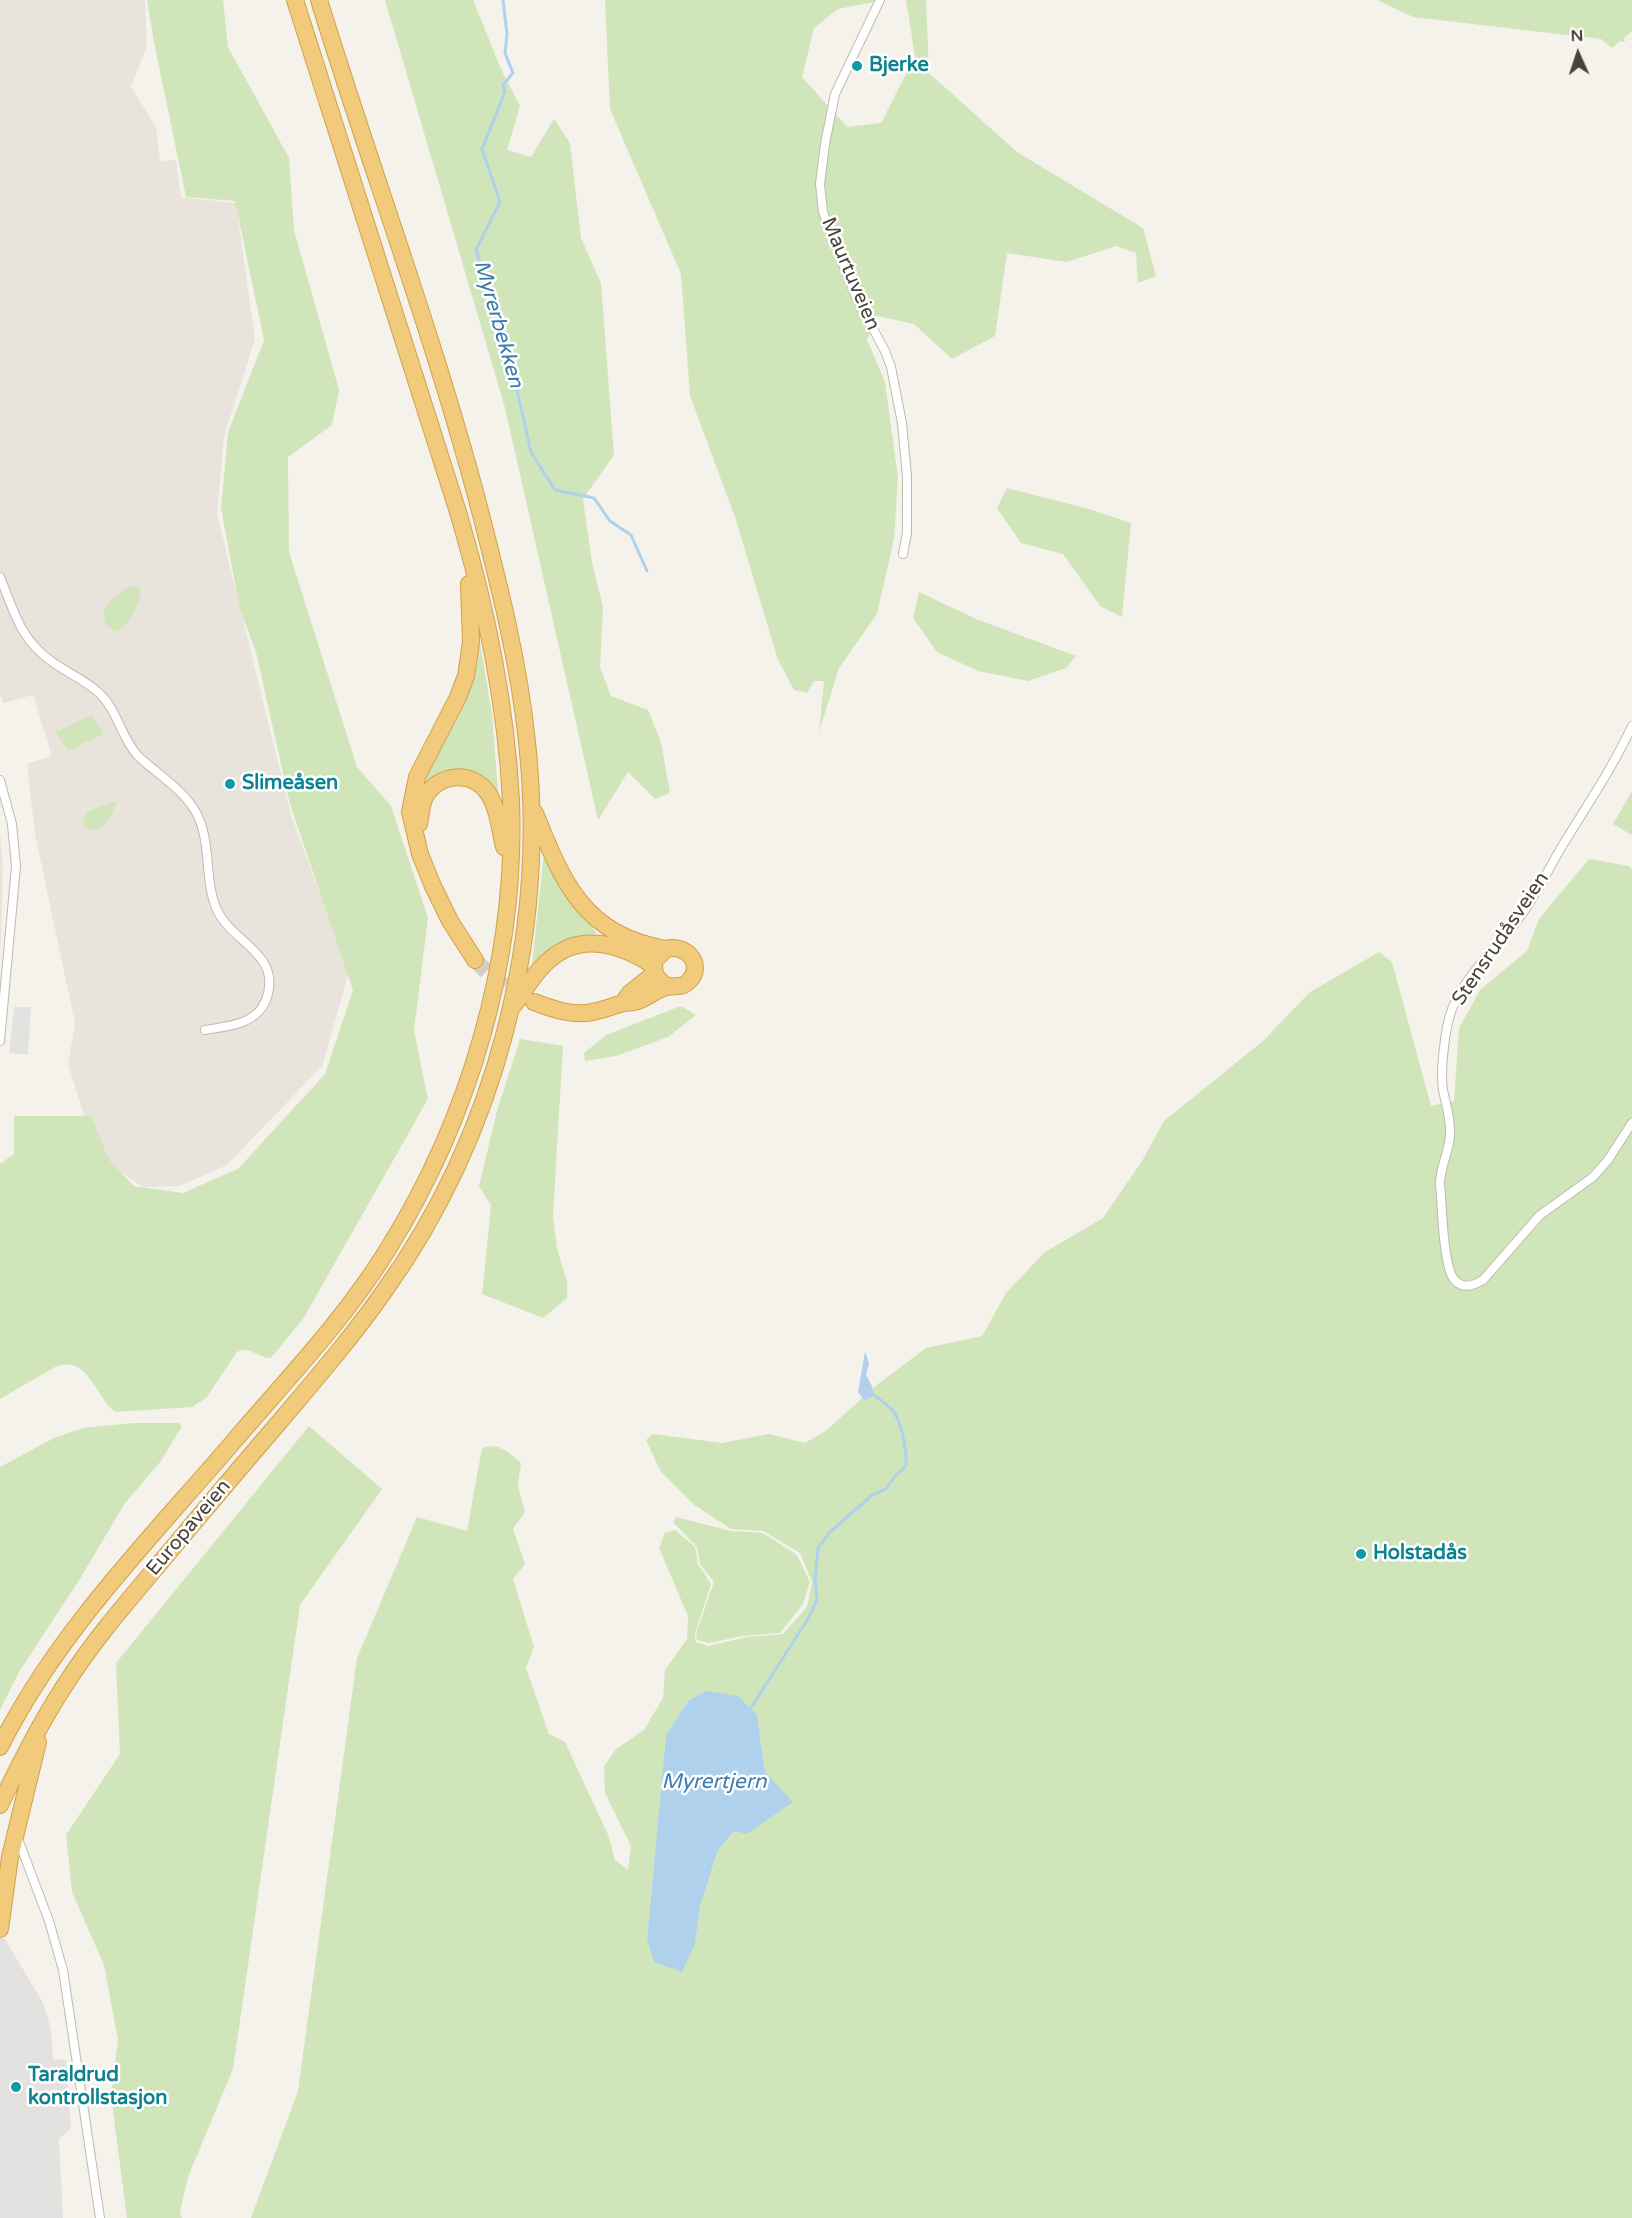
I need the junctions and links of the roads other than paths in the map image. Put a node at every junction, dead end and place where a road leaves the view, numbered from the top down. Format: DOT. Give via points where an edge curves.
graph roads {
  1 [pos="295,0"];
  2 [pos="319,0"];
  3 [pos="880,0"];
  4 [pos="467,541"];
  5 [pos="903,555"];
  6 [pos="0,577"];
  7 [pos="1632,726"];
  8 [pos="0,780"];
  9 [pos="531,803"];
  10 [pos="417,840"];
  11 [pos="510,867"];
  12 [pos="666,949"];
  13 [pos="476,960"];
  14 [pos="654,969"];
  15 [pos="668,986"];
  16 [pos="534,1002"];
  17 [pos="623,1003"];
  18 [pos="510,1010"];
  19 [pos="205,1030"];
  20 [pos="0,1041"];
  21 [pos="1632,1123"];
  22 [pos="44,1719"];
  23 [pos="0,1747"];
  24 [pos="0,1805"];
  25 [pos="15,1832"];
  26 [pos="0,1929"];
  27 [pos="100,2218"];
  1 -- 4 [label="highway"];
  2 -- 9 [label="highway" via="469,467 512,645 528,747"];
  3 -- 5 [label="street, Maurtuveien" via="831,105 821,191 824,212 844,268 891,367 908,476"];
  4 -- 10 [label="highway" via="470,659 458,698 414,788 410,812"];
  4 -- 11 [label="highway, Europaveien" via="504,716 511,803"];
  6 -- 19 [label="street" via="32,645 99,693 136,754 192,806 202,830 217,909 267,968 269,992 256,1016"];
  7 -- 21 [label="street, Stensrudåsveien" via="1609,774 1532,899 1469,981 1452,1010 1446,1035 1443,1088 1450,1138 1440,1184 1447,1257 1454,1279 1467,1286 1483,1280 1540,1215 1593,1177"];
  8 -- 20 [label="street" via="12,824 16,867"];
  9 -- 12 [label="highway" via="560,873 597,921 639,943"];
  9 -- 18 [label="highway, Europaveien" via="528,900"];
  10 -- 11 [label="highway" via="422,806 429,791 446,779 470,779 482,786 491,799"];
  10 -- 13 [label="highway" via="444,910"];
  11 -- 23 [label="highway, Europaveien" via="504,927 487,1018 464,1095 407,1218 364,1285 316,1346 89,1611 44,1672"];
  12 -- 14 [label="highway" via="658,955"];
  12 -- 15 [label="highway" via="684,950 694,965 688,982"];
  14 -- 15 [label="highway" via="658,980"];
  14 -- 17 [label="highway"];
  14 -- 18 [label="highway" via="616,947 577,944 542,967"];
  15 -- 17 [label="highway" via="636,1002"];
  16 -- 17 [label="highway" via="579,1014"];
  18 -- 22 [label="highway, Europaveien" via="473,1130 444,1192 401,1267 334,1358 109,1624"];
  22 -- 24 [label="highway, Europaveien"];
  22 -- 25 [label="highway"];
  25 -- 26 [label="highway"];
  25 -- 27 [label="street" via="63,1970"];
}
